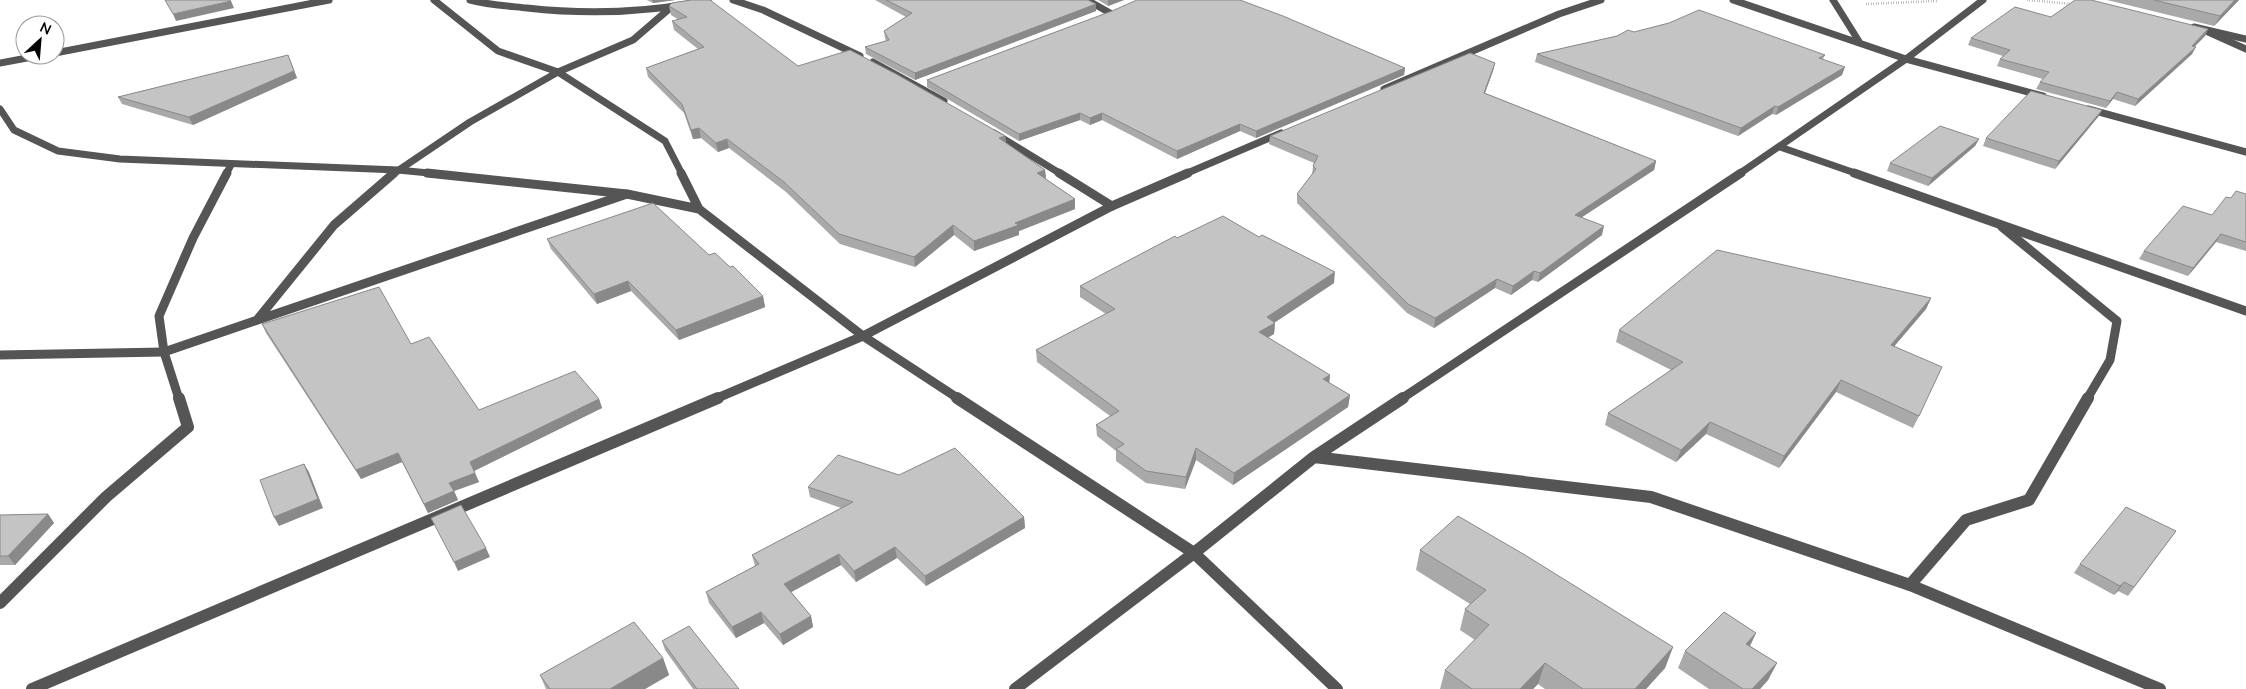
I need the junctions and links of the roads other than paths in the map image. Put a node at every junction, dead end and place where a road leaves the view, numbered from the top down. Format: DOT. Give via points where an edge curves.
graph roads {
  1 [pos="329,0"];
  2 [pos="434,0"];
  3 [pos="470,0"];
  4 [pos="708,0"];
  5 [pos="733,0"];
  6 [pos="1087,0"];
  7 [pos="1600,0"];
  8 [pos="1733,0"];
  9 [pos="1833,0"];
  10 [pos="1983,0"];
  11 [pos="669,9"];
  12 [pos="1117,10"];
  13 [pos="1110,13"];
  14 [pos="1100,16"];
  15 [pos="2182,24"];
  16 [pos="2200,28"];
  17 [pos="2246,39"];
  18 [pos="1860,43"];
  19 [pos="2246,49"];
  20 [pos="65,51"];
  21 [pos="1906,58"];
  22 [pos="15,60"];
  23 [pos="0,63"];
  24 [pos="558,72"];
  25 [pos="927,82"];
  26 [pos="918,85"];
  27 [pos="1377,92"];
  28 [pos="2048,98"];
  29 [pos="952,106"];
  30 [pos="2076,106"];
  31 [pos="0,110"];
  32 [pos="986,127"];
  33 [pos="1286,131"];
  34 [pos="1780,147"];
  35 [pos="2246,152"];
  36 [pos="232,165"];
  37 [pos="398,170"];
  38 [pos="627,194"];
  39 [pos="1112,206"];
  40 [pos="700,209"];
  41 [pos="2002,227"];
  42 [pos="2246,311"];
  43 [pos="256,321"];
  44 [pos="863,336"];
  45 [pos="164,352"];
  46 [pos="0,354"];
  47 [pos="1314,457"];
  48 [pos="1194,553"];
  49 [pos="1910,585"];
  50 [pos="0,603"];
  51 [pos="32,689"];
  52 [pos="1015,689"];
  53 [pos="1337,689"];
  54 [pos="2160,689"];
  1 -- 20 [label="street"];
  2 -- 24 [label="street" via="498,51"];
  3 -- 11 [label="street" via="557,12 621,14"];
  4 -- 11 [label="street"];
  5 -- 26 [label="street" via="763,10"];
  6 -- 13 [label="street"];
  7 -- 27 [label="street" via="1559,14"];
  8 -- 18 [label="street"];
  9 -- 18 [label="street"];
  10 -- 21 [label="street"];
  11 -- 24 [label="street" via="633,40"];
  12 -- 13 [label="street"];
  13 -- 14 [label="street"];
  15 -- 16 [label="street"];
  16 -- 17 [label="street"];
  16 -- 19 [label="street"];
  18 -- 21 [label="street"];
  21 -- 28 [label="street"];
  21 -- 34 [label="street"];
  22 -- 23 [label="street"];
  24 -- 37 [label="street" via="470,122"];
  24 -- 40 [label="street" via="665,141"];
  25 -- 26 [label="street"];
  26 -- 29 [label="street"];
  30 -- 35 [label="street"];
  31 -- 36 [label="street" via="14,130 58,152"];
  32 -- 39 [label="street"];
  33 -- 39 [label="street"];
  34 -- 41 [label="street"];
  34 -- 47 [label="street"];
  36 -- 37 [label="street"];
  36 -- 45 [label="street" via="193,238 159,316"];
  37 -- 38 [label="street"];
  37 -- 43 [label="street" via="334,225"];
  38 -- 40 [label="street"];
  38 -- 43 [label="street"];
  39 -- 44 [label="street"];
  40 -- 44 [label="street"];
  41 -- 42 [label="street"];
  41 -- 49 [label="street" via="2117,321 2110,360 2029,500 1966,520"];
  43 -- 45 [label="street"];
  44 -- 48 [label="street"];
  44 -- 51 [label="street"];
  45 -- 46 [label="street"];
  45 -- 50 [label="street" via="188,427 106,497"];
  47 -- 48 [label="street"];
  47 -- 49 [label="street" via="1651,497"];
  48 -- 52 [label="street"];
  48 -- 53 [label="street"];
  49 -- 54 [label="street"];
}
